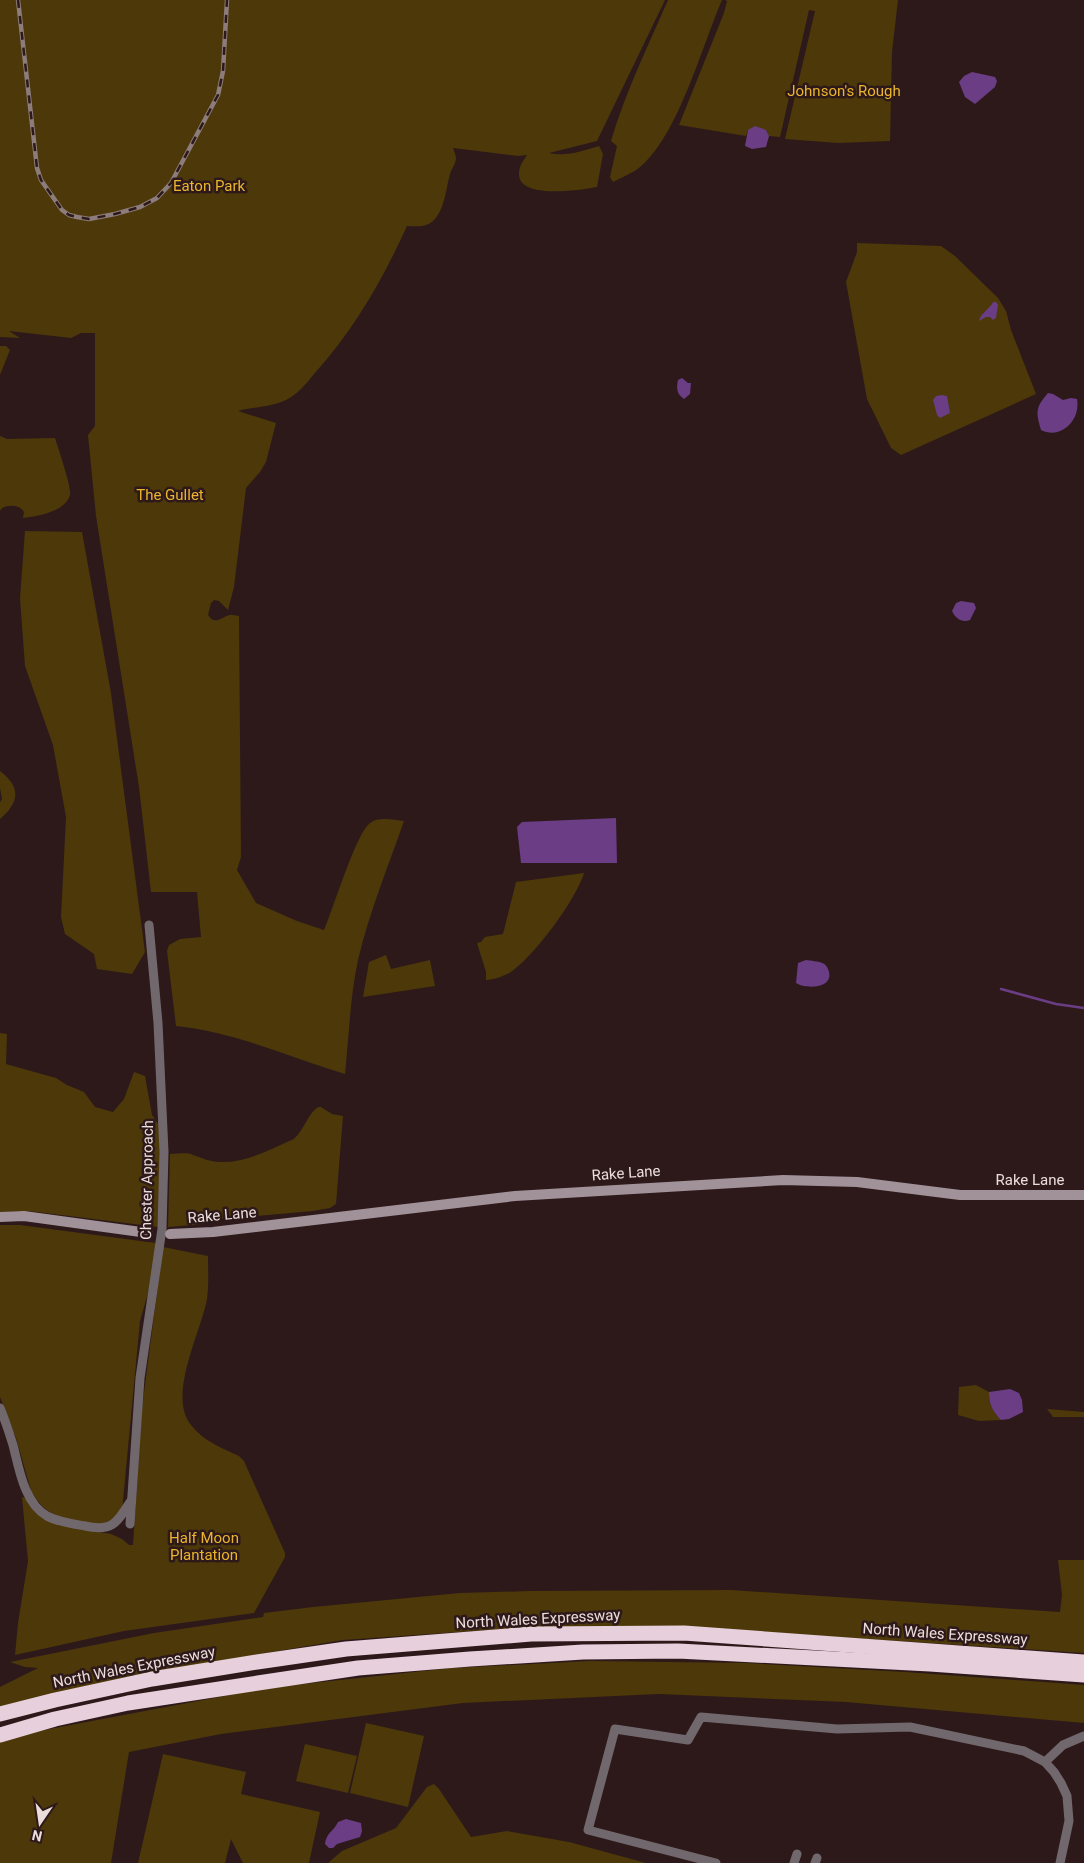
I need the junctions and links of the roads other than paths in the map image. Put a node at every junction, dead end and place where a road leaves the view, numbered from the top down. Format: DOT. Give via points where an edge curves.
graph roads {
  1 [pos="149,925"];
  2 [pos="1084,1195"];
  3 [pos="0,1217"];
  4 [pos="148,1232"];
  5 [pos="170,1234"];
  6 [pos="0,1408"];
  7 [pos="132,1498"];
  8 [pos="130,1524"];
  9 [pos="1084,1662"];
  10 [pos="1084,1675"];
  11 [pos="0,1714"];
  12 [pos="0,1734"];
  13 [pos="1084,1736"];
  14 [pos="1045,1762"];
  15 [pos="797,1854"];
  16 [pos="716,1863"];
  17 [pos="794,1863"];
  18 [pos="1060,1863"];
  1 -- 7 [label="street, Chester Approach" via="158,1023 164,1152 162,1229 140,1378"];
  2 -- 5 [label="street, Rake Lane" via="960,1195 857,1182 788,1180 515,1196 213,1232"];
  3 -- 4 [label="street" via="24,1216"];
  6 -- 7 [label="street" via="22,1482 33,1502 47,1516 104,1528 114,1525"];
  7 -- 8 [label="street, Chester Approach"];
  9 -- 11 [label="highway, North Wales Expressway" via="684,1633 531,1634 346,1650 256,1662 152,1679"];
  10 -- 12 [label="highway, North Wales Expressway" via="678,1651 583,1652 358,1668 128,1703"];
  13 -- 14 [label="street" via="1063,1745"];
  14 -- 16 [label="street" via="1024,1751 910,1727 837,1729 701,1717 688,1740 615,1730 588,1830"];
  14 -- 18 [label="street" via="1061,1783 1069,1809"];
  15 -- 17 [label="street"];
}
